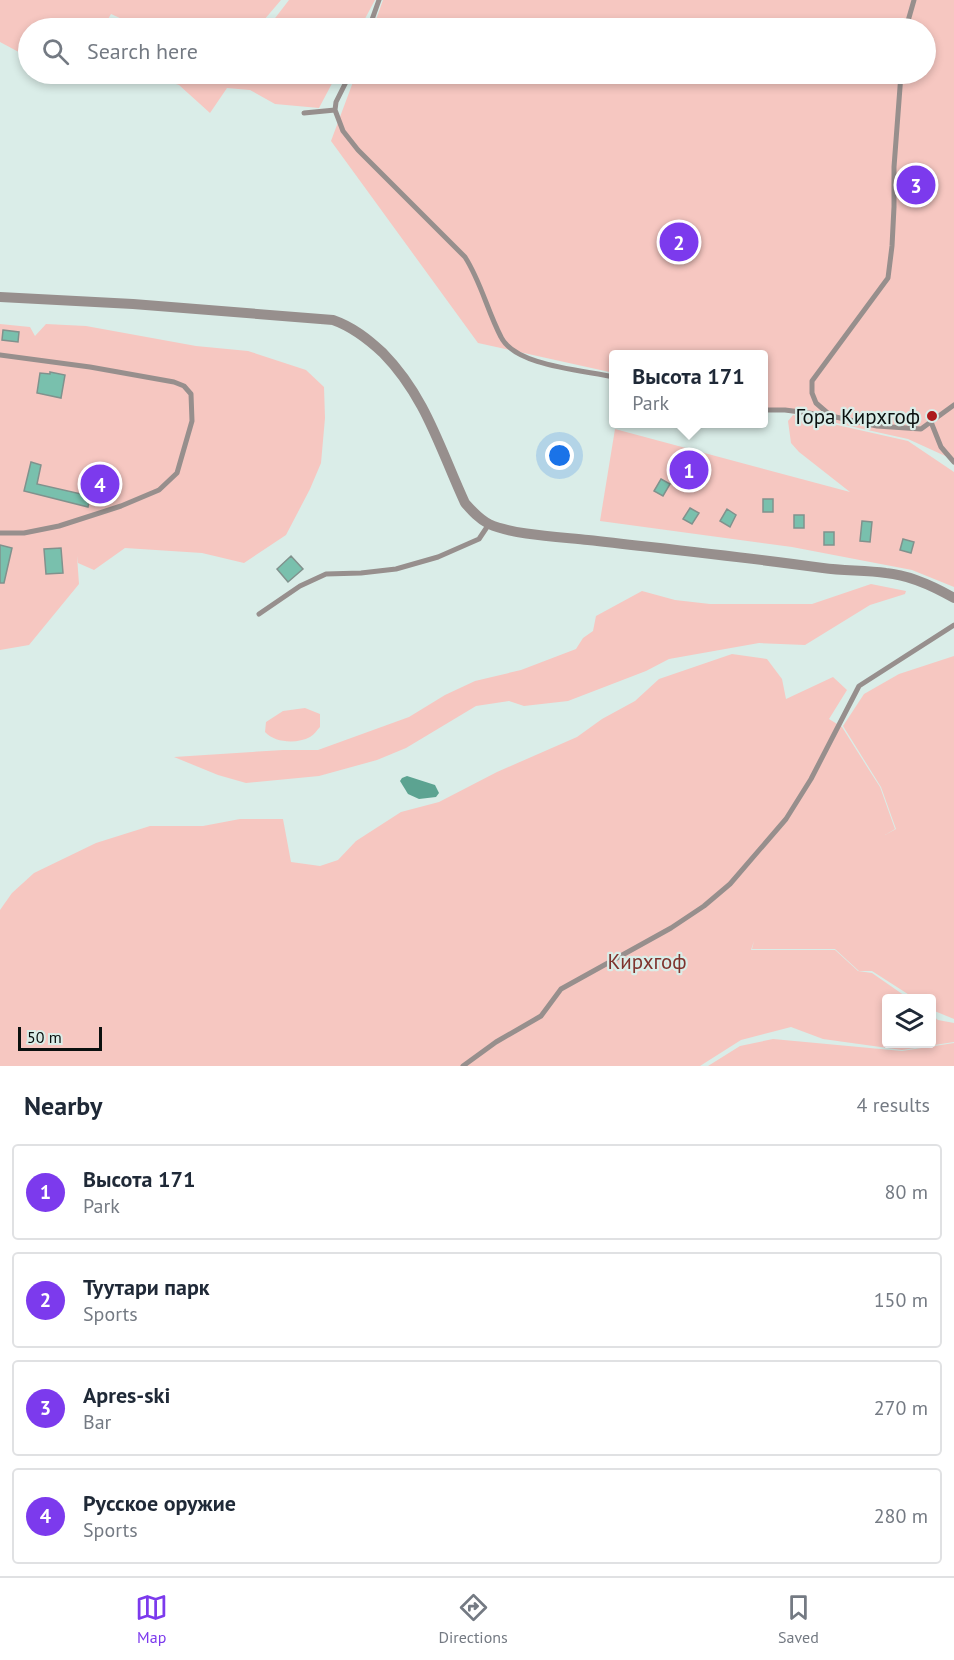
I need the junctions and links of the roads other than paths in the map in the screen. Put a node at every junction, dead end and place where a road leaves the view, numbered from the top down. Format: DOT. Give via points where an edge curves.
graph roads {
  1 [pos="379,0"];
  2 [pos="914,0"];
  3 [pos="373,18"];
  4 [pos="909,18"];
  5 [pos="345,84"];
  6 [pos="900,84"];
  7 [pos="335,110"];
  8 [pos="304,113"];
  9 [pos="0,297"];
  10 [pos="0,356"];
  11 [pos="609,375"];
  12 [pos="954,405"];
  13 [pos="768,410"];
  14 [pos="831,416"];
  15 [pos="930,422"];
  16 [pos="954,462"];
  17 [pos="489,524"];
  18 [pos="0,533"];
  19 [pos="954,598"];
  20 [pos="259,615"];
  21 [pos="954,625"];
  22 [pos="463,1066"];
  1 -- 3 [label="lane"];
  2 -- 4 [label="lane"];
  5 -- 7 [label="lane"];
  6 -- 14 [label="lane" via="888,278 812,381 816,403"];
  7 -- 8 [label="lane"];
  7 -- 11 [label="lane" via="358,150 465,257 477,276 502,339 513,351 526,359"];
  9 -- 17 [label="street" via="322,318 343,323 372,342 405,378 428,416 465,503"];
  10 -- 18 [label="lane" via="174,382 184,386 192,401 192,421 177,473 159,490 59,526"];
  12 -- 15 [label="lane"];
  13 -- 14 [label="lane"];
  14 -- 15 [label="lane" via="877,426 921,429"];
  15 -- 16 [label="lane" via="941,447"];
  17 -- 19 [label="street" via="556,537 886,573 926,584"];
  17 -- 20 [label="lane" via="479,539 438,557 396,568 326,574 300,586"];
  21 -- 22 [label="lane" via="859,686 786,819 729,884 671,928 561,989 541,1016"];
}
